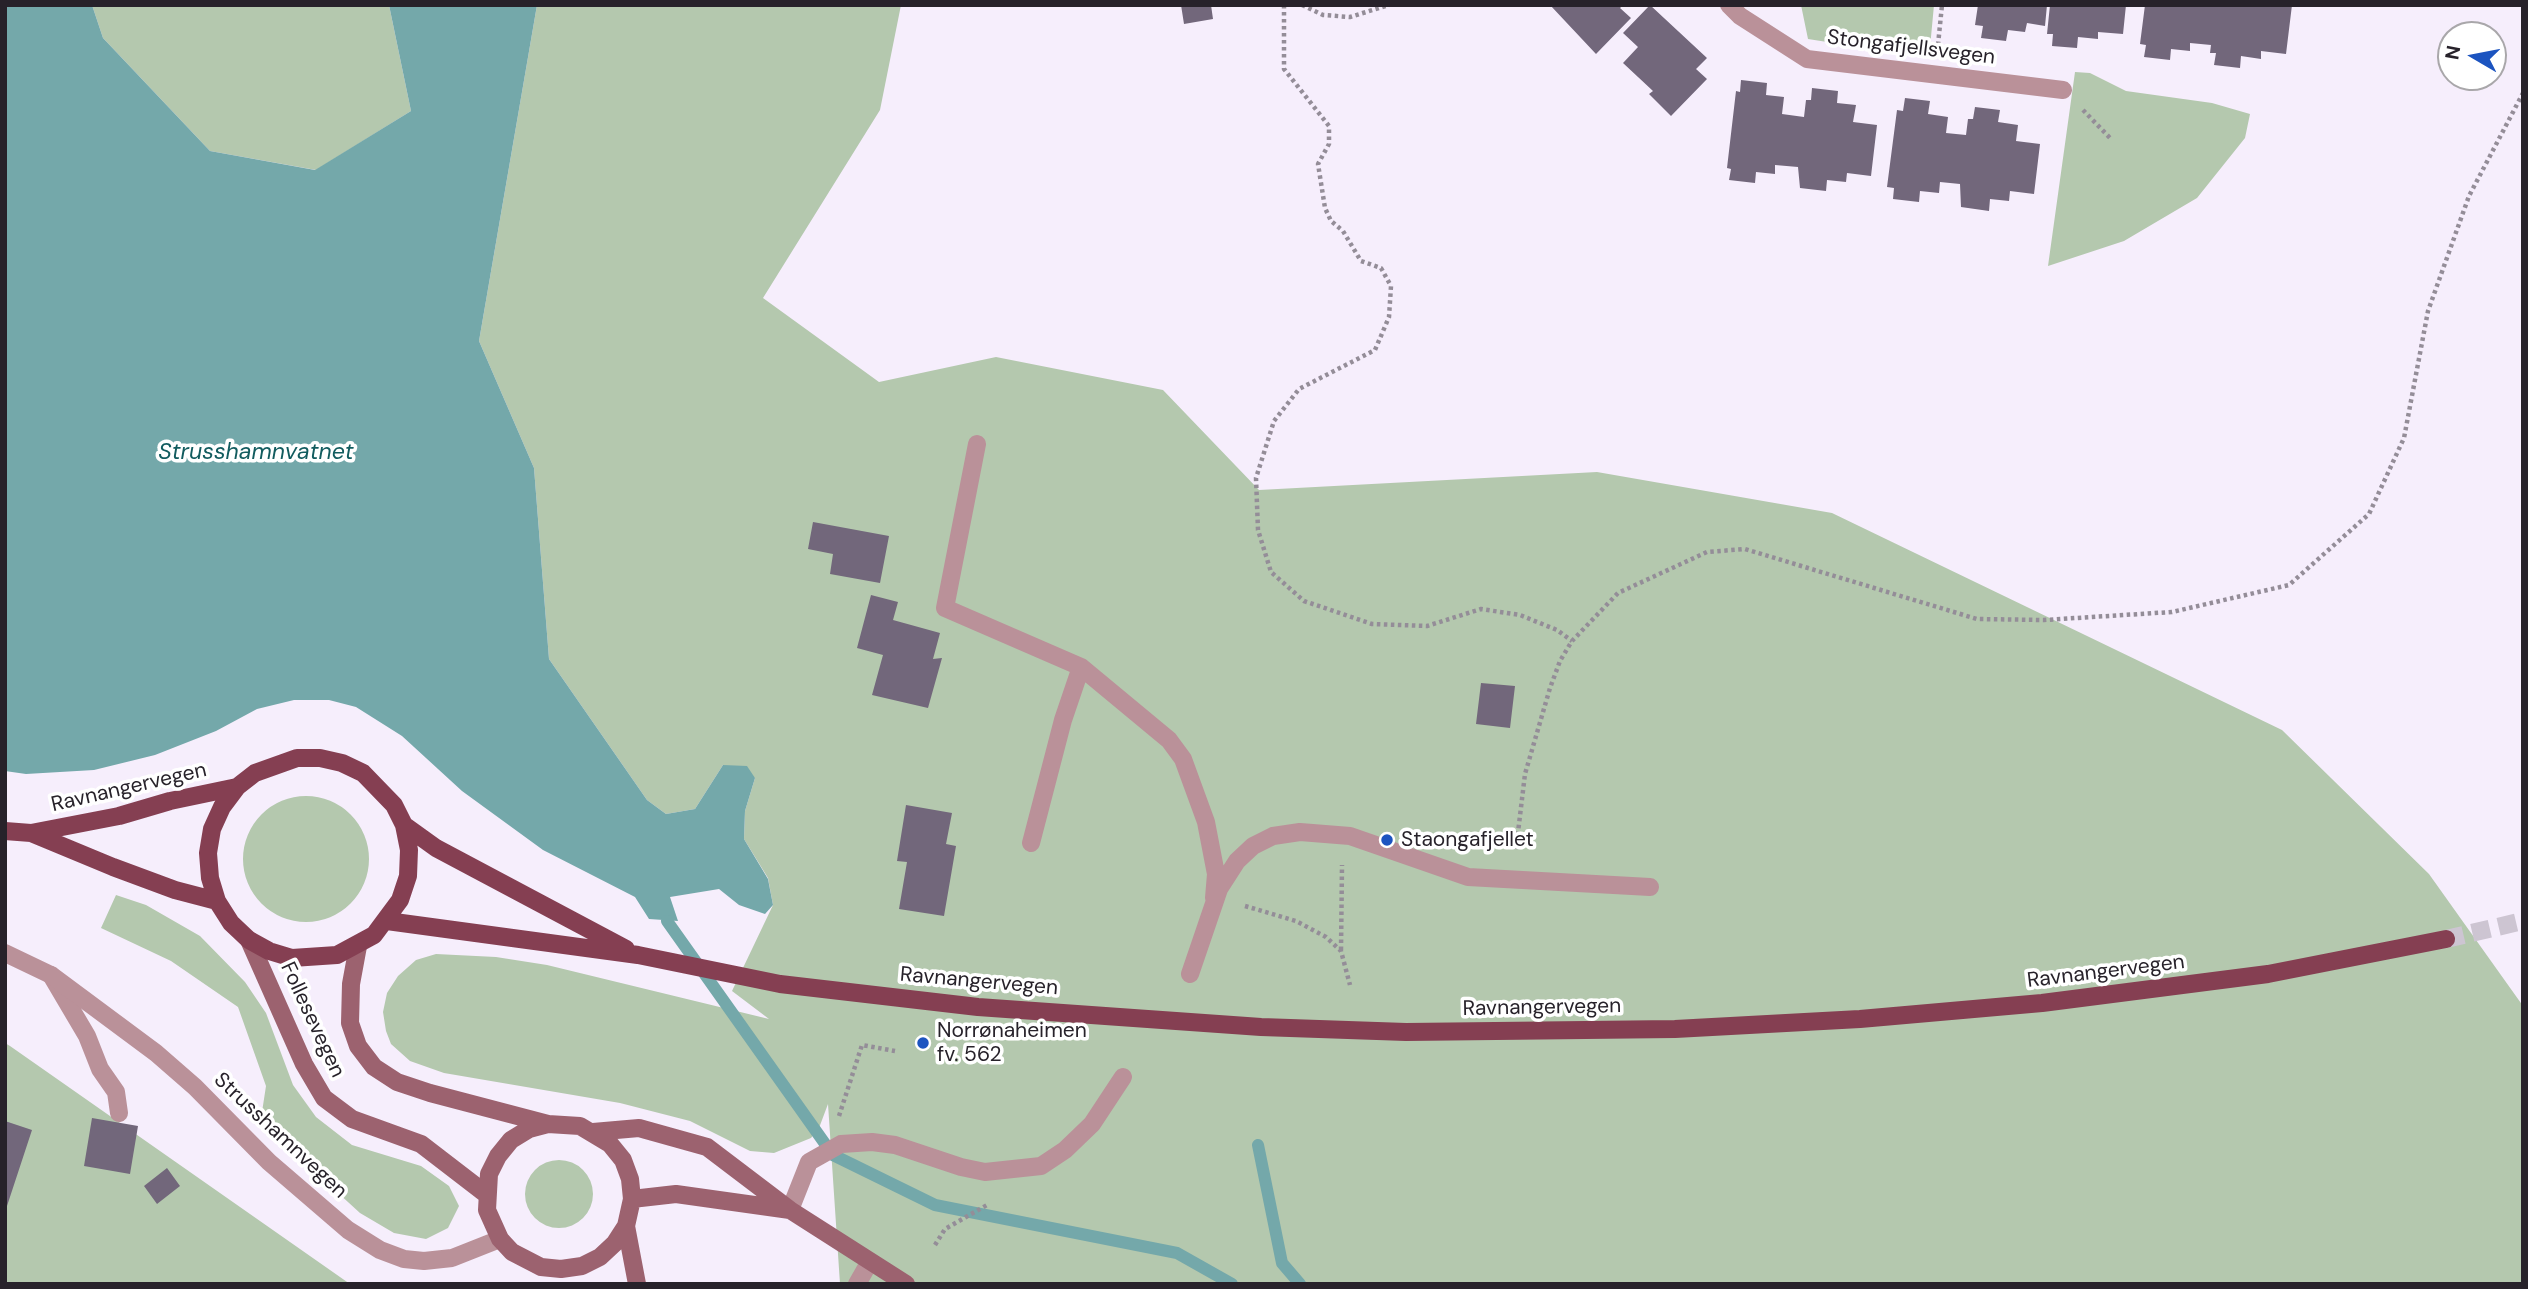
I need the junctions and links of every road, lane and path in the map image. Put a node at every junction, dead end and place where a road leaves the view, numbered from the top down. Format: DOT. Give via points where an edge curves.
graph roads {
  1 [pos="1284,5"];
  2 [pos="1302,5"];
  3 [pos="1389,5"];
  4 [pos="1728,5"];
  5 [pos="1941,5"];
  6 [pos="1936,74"];
  7 [pos="2063,90"];
  8 [pos="2523,93"];
  9 [pos="2111,139"];
  10 [pos="977,444"];
  11 [pos="1572,641"];
  12 [pos="1081,667"];
  13 [pos="237,787"];
  14 [pos="404,825"];
  15 [pos="5,831"];
  16 [pos="31,832"];
  17 [pos="1343,835"];
  18 [pos="1031,843"];
  19 [pos="1513,880"];
  20 [pos="1650,887"];
  21 [pos="1214,898"];
  22 [pos="217,901"];
  23 [pos="387,921"];
  24 [pos="2446,939"];
  25 [pos="249,940"];
  26 [pos="358,946"];
  27 [pos="1341,951"];
  28 [pos="5,953"];
  29 [pos="638,956"];
  30 [pos="1189,974"];
  31 [pos="51,975"];
  32 [pos="1350,985"];
  33 [pos="895,1051"];
  34 [pos="1123,1077"];
  35 [pos="119,1113"];
  36 [pos="548,1124"];
  37 [pos="593,1132"];
  38 [pos="841,1144"];
  39 [pos="486,1194"];
  40 [pos="632,1199"];
  41 [pos="790,1210"];
  42 [pos="626,1226"];
  43 [pos="500,1239"];
  44 [pos="869,1263"];
  45 [pos="541,1267"];
  46 [pos="562,1284"];
  47 [pos="637,1284"];
  48 [pos="856,1284"];
  49 [pos="906,1284"];
  1 -- 11 [label="path" via="1284,69 1329,126 1329,144 1318,164 1325,208 1362,261 1381,268 1391,286 1389,317 1375,350 1299,389 1274,421 1256,478 1258,530 1271,572 1304,601 1372,624 1427,625 1482,610 1520,615"];
  2 -- 3 [label="path" via="1323,15 1350,17"];
  4 -- 6 [label="street, Stongafjellsvegen" via="1807,58"];
  5 -- 6 [label="path"];
  6 -- 7 [label="street, Stongafjellsvegen"];
  7 -- 9 [label="path"];
  8 -- 11 [label="path" via="2469,196 2428,311 2404,438 2369,514 2289,585 2172,612 1977,620 1745,549 1706,552 1618,593"];
  10 -- 12 [label="street" via="945,608"];
  11 -- 19 [label="path" via="1550,688 1525,774"];
  12 -- 18 [label="street"];
  12 -- 21 [label="street" via="1152,723 1183,760 1210,840 1216,874"];
  13 -- 14 [label="main road" via="255,773 297,758 342,763 380,787"];
  13 -- 16 [label="main road, Ravnangervegen"];
  13 -- 22 [label="main road" via="212,829 208,853"];
  14 -- 23 [label="main road" via="408,876"];
  14 -- 29 [label="main road, Ravnangervegen" via="447,854"];
  15 -- 16 [label="main road, Ravnangervegen"];
  16 -- 22 [label="main road, Ravnangervegen" via="113,867"];
  17 -- 19 [label="street" via="1468,877"];
  17 -- 21 [label="street" via="1300,832 1273,836 1237,861"];
  17 -- 27 [label="path"];
  19 -- 20 [label="street"];
  21 -- 27 [label="path" via="1296,921"];
  21 -- 30 [label="street"];
  22 -- 25 [label="main road"];
  23 -- 26 [label="main road"];
  23 -- 29 [label="main road, Ravnangervegen"];
  24 -- 29 [label="main road, Ravnangervegen" via="2268,974 2042,1003 1860,1019 1521,1032 1261,1027 978,1007 780,984"];
  25 -- 26 [label="main road" via="292,958 337,955"];
  25 -- 39 [label="main road, Follesevegen" via="304,1065 324,1097 352,1119 421,1144"];
  26 -- 36 [label="main road, Follesevegen" via="350,1023 358,1046 374,1067 397,1082"];
  27 -- 32 [label="path"];
  28 -- 31 [label="street, Strusshamnvegen"];
  31 -- 35 [label="street" via="88,1036 100,1069 116,1093"];
  31 -- 43 [label="street, Strusshamnvegen" via="156,1054 269,1162 348,1230 380,1251 424,1261 452,1258"];
  33 -- 38 [label="path" via="862,1045 839,1117"];
  34 -- 38 [label="street" via="1092,1124 1041,1166 985,1172 895,1145"];
  36 -- 37 [label="main road" via="564,1123"];
  36 -- 39 [label="main road" via="529,1129 505,1148 489,1174"];
  37 -- 40 [label="main road" via="622,1160"];
  37 -- 41 [label="main road" via="639,1128 707,1147"];
  38 -- 41 [label="street" via="809,1162"];
  39 -- 43 [label="main road" via="487,1210"];
  40 -- 41 [label="main road" via="676,1194"];
  40 -- 42 [label="main road"];
  41 -- 44 [label="main road"];
  42 -- 45 [label="main road" via="607,1250 582,1266"];
  42 -- 47 [label="main road"];
  43 -- 45 [label="main road" via="512,1252"];
  44 -- 48 [label="street"];
  44 -- 49 [label="main road"];
  45 -- 46 [label="main road"];
}
